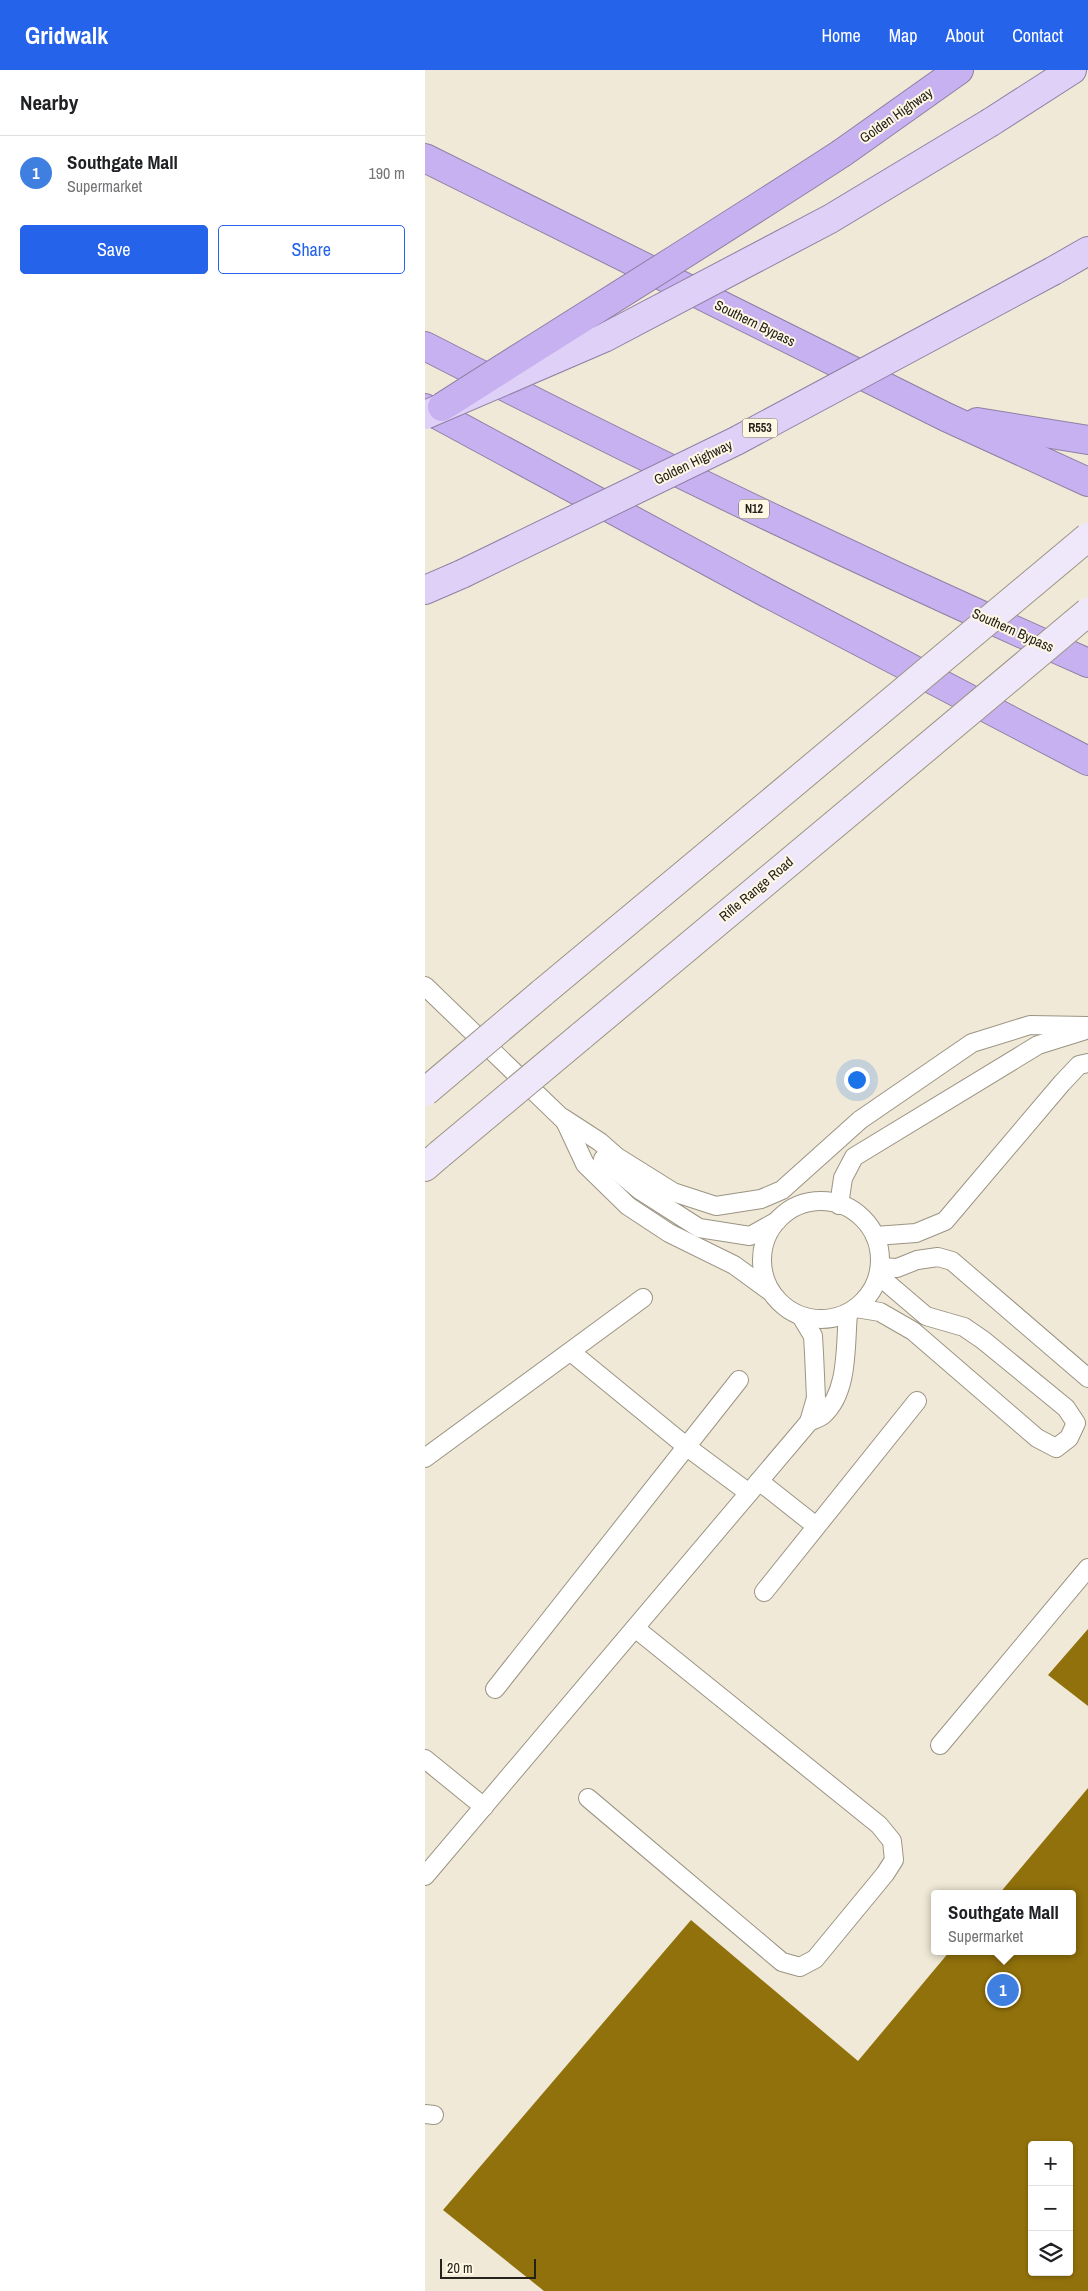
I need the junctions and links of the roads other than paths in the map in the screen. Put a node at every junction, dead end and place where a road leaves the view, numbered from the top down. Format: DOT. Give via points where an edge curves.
graph roads {
  1 [pos="959,70"];
  2 [pos="1072,70"];
  3 [pos="425,158"];
  4 [pos="1088,251"];
  5 [pos="425,346"];
  6 [pos="431,410"];
  7 [pos="946,417"];
  8 [pos="1088,440"];
  9 [pos="1088,482"];
  10 [pos="1088,537"];
  11 [pos="425,590"];
  12 [pos="1088,612"];
  13 [pos="1088,663"];
  14 [pos="1088,761"];
  15 [pos="425,986"];
  16 [pos="1088,1028"];
  17 [pos="1088,1063"];
  18 [pos="425,1092"];
  19 [pos="563,1118"];
  20 [pos="432,1161"];
  21 [pos="782,1190"];
  22 [pos="810,1203"];
  23 [pos="839,1205"];
  24 [pos="777,1221"];
  25 [pos="875,1236"];
  26 [pos="879,1272"];
  27 [pos="771,1292"];
  28 [pos="643,1298"];
  29 [pos="852,1311"];
  30 [pos="801,1316"];
  31 [pos="571,1352"];
  32 [pos="1088,1378"];
  33 [pos="739,1380"];
  34 [pos="917,1401"];
  35 [pos="809,1422"];
  36 [pos="687,1447"];
  37 [pos="425,1458"];
  38 [pos="754,1487"];
  39 [pos="816,1526"];
  40 [pos="1088,1568"];
  41 [pos="764,1592"];
  42 [pos="635,1628"];
  43 [pos="495,1689"];
  44 [pos="939,1746"];
  45 [pos="425,1759"];
  46 [pos="588,1798"];
  47 [pos="484,1807"];
  48 [pos="425,1876"];
  1 -- 6 [label="highway, Golden Highway, bridge" via="842,153 719,233"];
  2 -- 6 [label="main road, bridge" via="830,219 604,338"];
  3 -- 7 [label="highway, Southern Bypass"];
  4 -- 11 [label="main road, Golden Highway / R553, bridge" via="736,441"];
  5 -- 13 [label="highway, Southern Bypass / N12" via="624,448 943,599"];
  6 -- 14 [label="highway"];
  7 -- 8 [label="highway"];
  7 -- 9 [label="highway, Southern Bypass"];
  10 -- 18 [label="main road, bridge"];
  12 -- 20 [label="main road, Rifle Range Road, bridge"];
  15 -- 19 [label="lane"];
  16 -- 21 [label="lane" via="1030,1025 972,1043 861,1120"];
  16 -- 23 [label="lane" via="1038,1045 854,1157 843,1178"];
  17 -- 25 [label="lane" via="1079,1066 1062,1083 945,1221 916,1234"];
  19 -- 21 [label="lane" via="673,1192 716,1206 761,1198"];
  19 -- 24 [label="lane" via="641,1191 699,1228 750,1236"];
  19 -- 27 [label="lane" via="585,1164 628,1206 669,1233 734,1265"];
  21 -- 22 [label="lane"];
  22 -- 23 [label="lane"];
  22 -- 24 [label="lane" via="792,1209"];
  23 -- 25 [label="lane" via="864,1219"];
  24 -- 27 [label="lane" via="767,1237 762,1255 764,1274"];
  25 -- 26 [label="lane" via="881,1255"];
  26 -- 29 [label="lane" via="870,1294"];
  26 -- 29 [label="lane" via="926,1316 963,1327 983,1340 1066,1408 1076,1423 1069,1438 1056,1448 1037,1438 913,1331 880,1312"];
  26 -- 32 [label="lane" via="917,1260 938,1257 952,1261"];
  27 -- 30 [label="lane" via="784,1306"];
  28 -- 31 [label="lane"];
  29 -- 30 [label="lane" via="819,1319"];
  29 -- 35 [label="lane" via="835,1399 823,1415"];
  30 -- 35 [label="lane" via="813,1336 816,1398"];
  31 -- 36 [label="lane"];
  31 -- 37 [label="lane"];
  33 -- 36 [label="lane"];
  34 -- 39 [label="lane"];
  35 -- 38 [label="lane"];
  36 -- 38 [label="lane"];
  36 -- 43 [label="lane"];
  38 -- 39 [label="lane"];
  38 -- 42 [label="lane"];
  39 -- 41 [label="lane"];
  40 -- 44 [label="lane"];
  42 -- 46 [label="lane" via="879,1825 892,1841 894,1860 815,1959 800,1967 782,1962"];
  42 -- 47 [label="lane"];
  45 -- 47 [label="lane"];
  47 -- 48 [label="lane"];
}
